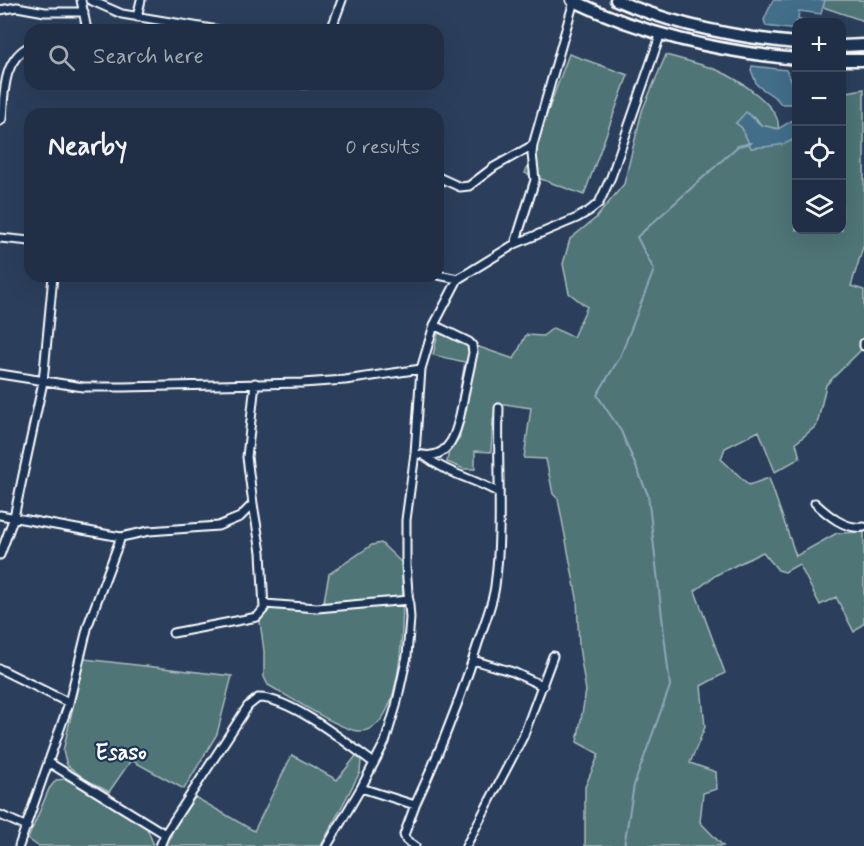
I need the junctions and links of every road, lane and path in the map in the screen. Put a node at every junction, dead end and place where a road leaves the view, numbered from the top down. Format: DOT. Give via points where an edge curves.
graph roads {
  1 [pos="81,0"];
  2 [pos="90,0"];
  3 [pos="141,0"];
  4 [pos="342,0"];
  5 [pos="616,0"];
  6 [pos="573,1"];
  7 [pos="0,10"];
  8 [pos="84,12"];
  9 [pos="137,16"];
  10 [pos="86,24"];
  11 [pos="183,24"];
  12 [pos="333,24"];
  13 [pos="660,36"];
  14 [pos="792,43"];
  15 [pos="864,45"];
  16 [pos="846,46"];
  17 [pos="24,51"];
  18 [pos="792,59"];
  19 [pos="846,60"];
  20 [pos="864,60"];
  21 [pos="0,121"];
  22 [pos="533,145"];
  23 [pos="444,180"];
  24 [pos="0,238"];
  25 [pos="24,241"];
  26 [pos="515,244"];
  27 [pos="444,276"];
  28 [pos="458,279"];
  29 [pos="52,282"];
  30 [pos="434,325"];
  31 [pos="421,369"];
  32 [pos="0,374"];
  33 [pos="43,382"];
  34 [pos="255,383"];
  35 [pos="499,408"];
  36 [pos="415,453"];
  37 [pos="426,457"];
  38 [pos="499,493"];
  39 [pos="814,503"];
  40 [pos="253,504"];
  41 [pos="0,515"];
  42 [pos="14,517"];
  43 [pos="864,527"];
  44 [pos="121,537"];
  45 [pos="0,555"];
  46 [pos="409,600"];
  47 [pos="265,604"];
  48 [pos="173,633"];
  49 [pos="553,656"];
  50 [pos="473,660"];
  51 [pos="0,669"];
  52 [pos="543,686"];
  53 [pos="69,703"];
  54 [pos="48,762"];
  55 [pos="374,763"];
  56 [pos="362,788"];
  57 [pos="415,805"];
  58 [pos="0,815"];
  59 [pos="27,827"];
  60 [pos="165,834"];
  61 [pos="19,846"];
  62 [pos="160,846"];
  63 [pos="327,846"];
  64 [pos="415,846"];
  65 [pos="466,846"];
  1 -- 8 [label="street"];
  2 -- 9 [label="street" via="114,12"];
  3 -- 9 [label="street"];
  4 -- 12 [label="street"];
  5 -- 14 [label="main road" via="665,20"];
  6 -- 13 [label="main road"];
  6 -- 22 [label="street"];
  7 -- 8 [label="street" via="17,7"];
  8 -- 10 [label="street"];
  9 -- 11 [label="street"];
  13 -- 18 [label="main road"];
  13 -- 26 [label="street" via="601,199 577,218"];
  15 -- 16 [label="main road"];
  17 -- 21 [label="street" via="10,66"];
  19 -- 20 [label="main road"];
  22 -- 23 [label="street" via="469,186 460,187"];
  22 -- 26 [label="street" via="535,180"];
  24 -- 25 [label="street"];
  26 -- 28 [label="street"];
  27 -- 28 [label="street"];
  28 -- 30 [label="street"];
  29 -- 33 [label="street"];
  30 -- 31 [label="street"];
  30 -- 37 [label="street" via="469,342 473,353 453,440 447,448"];
  31 -- 34 [label="street" via="345,380"];
  31 -- 36 [label="street"];
  32 -- 33 [label="street"];
  33 -- 34 [label="street" via="83,387"];
  33 -- 42 [label="street"];
  34 -- 40 [label="street" via="247,458"];
  35 -- 38 [label="street"];
  36 -- 37 [label="street"];
  36 -- 46 [label="street" via="406,520"];
  37 -- 38 [label="street"];
  38 -- 50 [label="street" via="495,590"];
  39 -- 43 [label="street" via="843,524"];
  40 -- 44 [label="street" via="229,524"];
  40 -- 47 [label="street"];
  41 -- 42 [label="street"];
  42 -- 44 [label="street"];
  42 -- 45 [label="street"];
  44 -- 53 [label="street" via="88,625"];
  46 -- 47 [label="street" via="317,608"];
  46 -- 55 [label="street" via="407,656 392,722"];
  47 -- 48 [label="street" via="257,617"];
  49 -- 52 [label="street"];
  50 -- 52 [label="street"];
  50 -- 57 [label="street"];
  51 -- 53 [label="street"];
  52 -- 65 [label="street" via="523,737"];
  53 -- 54 [label="street"];
  54 -- 59 [label="street"];
  54 -- 60 [label="street"];
  55 -- 56 [label="street"];
  55 -- 60 [label="street" via="314,720 269,699 258,698"];
  56 -- 57 [label="street"];
  56 -- 63 [label="street"];
  57 -- 64 [label="street" via="404,835"];
  58 -- 59 [label="street"];
  59 -- 61 [label="street"];
  60 -- 62 [label="street"];
}
